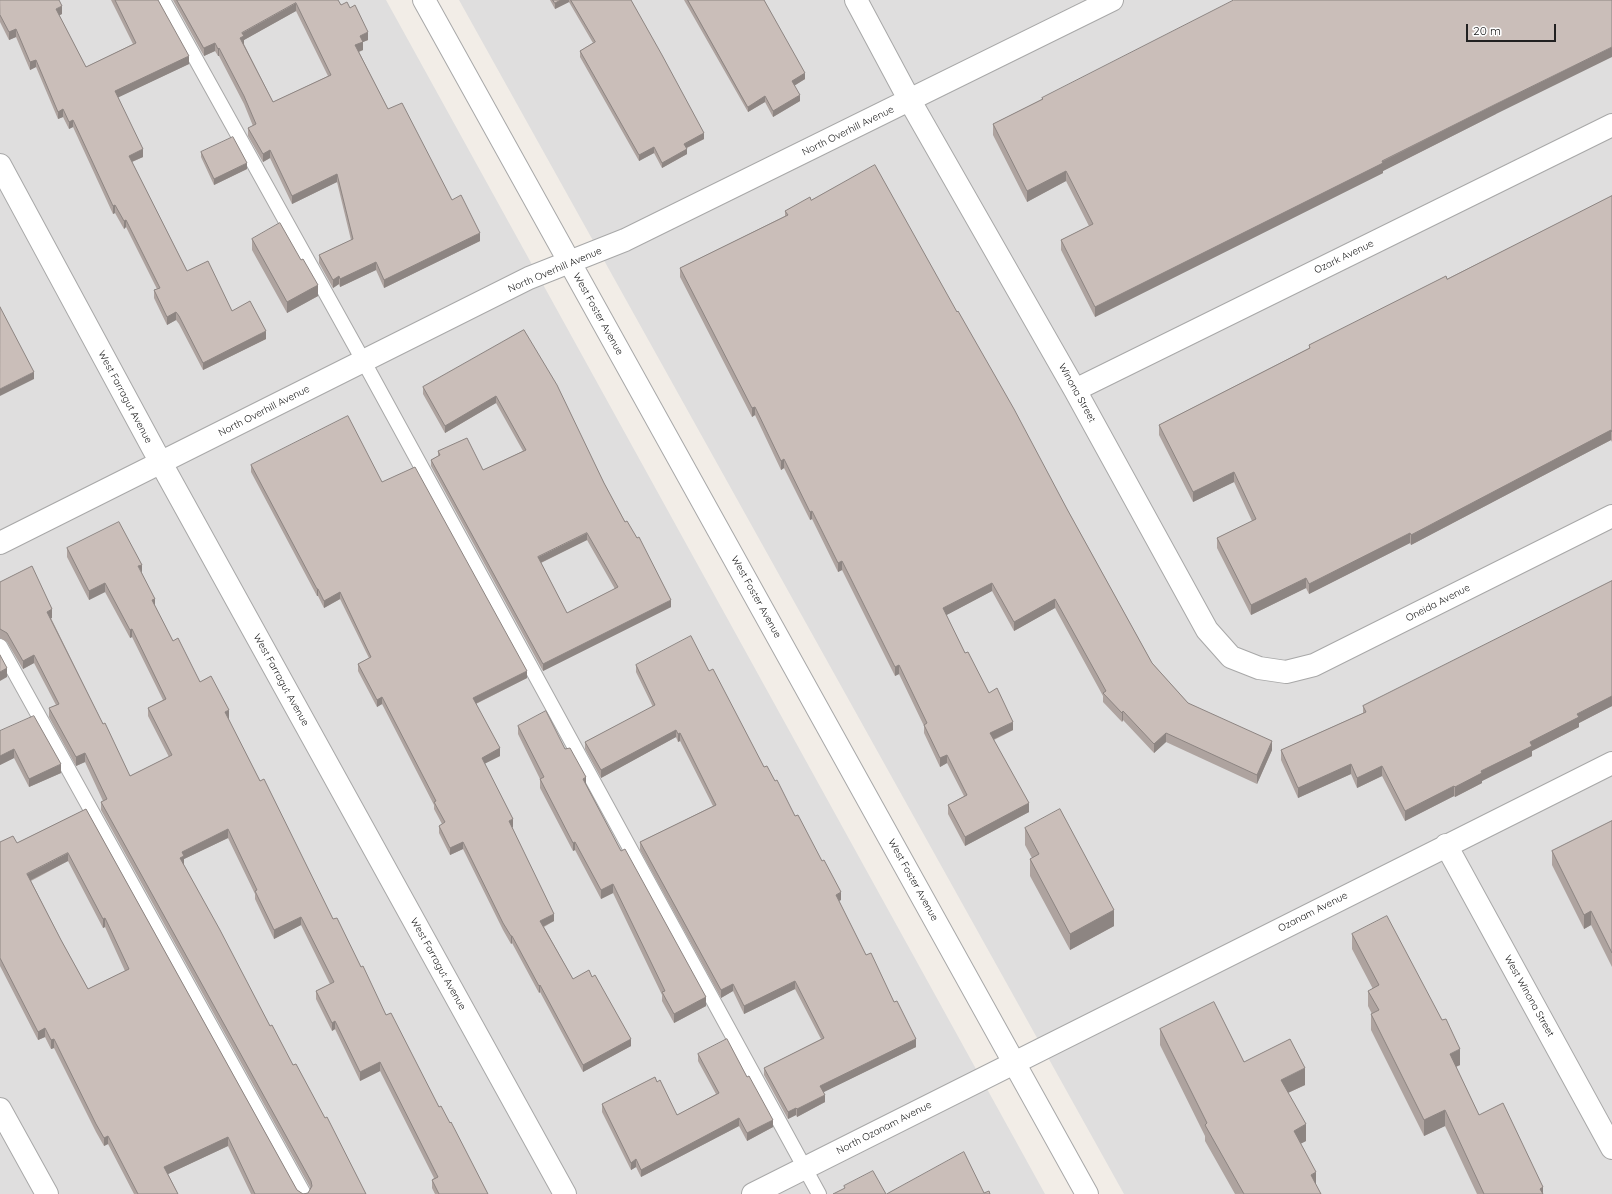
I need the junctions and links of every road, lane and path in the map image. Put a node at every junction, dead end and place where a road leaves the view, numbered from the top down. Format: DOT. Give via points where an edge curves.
graph roads {
  1 [pos="163,0"];
  2 [pos="424,0"];
  3 [pos="856,0"];
  4 [pos="1112,0"];
  5 [pos="910,101"];
  6 [pos="1612,125"];
  7 [pos="0,165"];
  8 [pos="570,263"];
  9 [pos="364,362"];
  10 [pos="1075,390"];
  11 [pos="161,463"];
  12 [pos="1612,516"];
  13 [pos="0,543"];
  14 [pos="0,646"];
  15 [pos="1259,668"];
  16 [pos="1612,763"];
  17 [pos="1446,845"];
  18 [pos="1014,1063"];
  19 [pos="0,1109"];
  20 [pos="1612,1148"];
  21 [pos="805,1168"];
  22 [pos="47,1194"];
  23 [pos="304,1194"];
  24 [pos="565,1194"];
  25 [pos="754,1194"];
  26 [pos="819,1194"];
  27 [pos="1087,1194"];
  1 -- 9 [label="lane"];
  2 -- 8 [label="street, West Foster Avenue"];
  3 -- 5 [label="street"];
  4 -- 5 [label="street, North Overhill Avenue"];
  5 -- 8 [label="street, North Overhill Avenue" via="626,240"];
  5 -- 10 [label="street, Winona Street"];
  6 -- 10 [label="street, Ozark Avenue"];
  7 -- 11 [label="street, West Farragut Avenue"];
  8 -- 9 [label="street, North Overhill Avenue" via="529,278"];
  8 -- 18 [label="street, West Foster Avenue"];
  9 -- 11 [label="street, North Overhill Avenue"];
  9 -- 21 [label="lane"];
  10 -- 15 [label="street, Winona Street" via="1207,630 1231,657"];
  11 -- 13 [label="street, North Overhill Avenue"];
  11 -- 24 [label="street, West Farragut Avenue"];
  12 -- 15 [label="street, Oneida Avenue" via="1314,665 1286,672"];
  14 -- 23 [label="lane"];
  16 -- 17 [label="street, Ozanam Avenue"];
  17 -- 18 [label="street, Ozanam Avenue"];
  17 -- 20 [label="street, West Winona Street"];
  18 -- 21 [label="street, North Ozanam Avenue"];
  18 -- 27 [label="street, West Foster Avenue"];
  19 -- 22 [label="street"];
  21 -- 25 [label="street, North Ozanam Avenue"];
  21 -- 26 [label="lane"];
}
